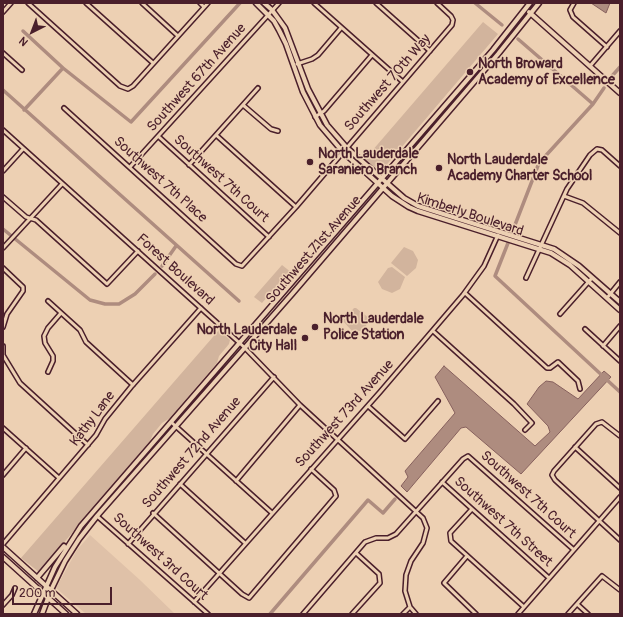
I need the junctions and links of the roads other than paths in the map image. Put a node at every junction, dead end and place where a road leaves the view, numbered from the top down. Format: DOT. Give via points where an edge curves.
graph roads {
  1 [pos="11,3"];
  2 [pos="28,3"];
  3 [pos="86,3"];
  4 [pos="142,3"];
  5 [pos="200,3"];
  6 [pos="208,3"];
  7 [pos="256,3"];
  8 [pos="264,3"];
  9 [pos="279,3"];
  10 [pos="314,3"];
  11 [pos="376,3"];
  12 [pos="437,3"];
  13 [pos="530,3"];
  14 [pos="539,3"];
  15 [pos="574,3"];
  16 [pos="204,7"];
  17 [pos="525,9"];
  18 [pos="272,10"];
  19 [pos="3,12"];
  20 [pos="530,13"];
  21 [pos="268,15"];
  22 [pos="341,28"];
  23 [pos="620,31"];
  24 [pos="178,36"];
  25 [pos="607,47"];
  26 [pos="430,51"];
  27 [pos="3,53"];
  28 [pos="372,55"];
  29 [pos="153,64"];
  30 [pos="298,64"];
  31 [pos="293,65"];
  32 [pos="590,66"];
  33 [pos="22,70"];
  34 [pos="403,82"];
  35 [pos="258,88"];
  36 [pos="620,93"];
  37 [pos="243,105"];
  38 [pos="64,108"];
  39 [pos="319,114"];
  40 [pos="315,117"];
  41 [pos="3,130"];
  42 [pos="278,131"];
  43 [pos="216,135"];
  44 [pos="159,137"];
  45 [pos="23,148"];
  46 [pos="347,148"];
  47 [pos="343,152"];
  48 [pos="189,165"];
  49 [pos="620,166"];
  50 [pos="130,167"];
  51 [pos="3,172"];
  52 [pos="381,179"];
  53 [pos="378,183"];
  54 [pos="62,184"];
  55 [pos="386,184"];
  56 [pos="383,188"];
  57 [pos="564,196"];
  58 [pos="3,197"];
  59 [pos="296,207"];
  60 [pos="31,218"];
  61 [pos="499,233"];
  62 [pos="620,233"];
  63 [pos="269,237"];
  64 [pos="541,246"];
  65 [pos="3,248"];
  66 [pos="138,251"];
  67 [pos="242,266"];
  68 [pos="3,268"];
  69 [pos="526,278"];
  70 [pos="592,278"];
  71 [pos="589,282"];
  72 [pos="620,282"];
  73 [pos="465,293"];
  74 [pos="610,294"];
  75 [pos="607,298"];
  76 [pos="48,301"];
  77 [pos="620,302"];
  78 [pos="201,308"];
  79 [pos="620,310"];
  80 [pos="61,313"];
  81 [pos="560,314"];
  82 [pos="620,326"];
  83 [pos="3,327"];
  84 [pos="585,329"];
  85 [pos="433,330"];
  86 [pos="239,342"];
  87 [pos="3,346"];
  88 [pos="603,346"];
  89 [pos="244,347"];
  90 [pos="3,355"];
  91 [pos="620,361"];
  92 [pos="48,372"];
  93 [pos="274,377"];
  94 [pos="132,385"];
  95 [pos="580,389"];
  96 [pos="438,401"];
  97 [pos="300,405"];
  98 [pos="368,406"];
  99 [pos="171,422"];
  100 [pos="176,426"];
  101 [pos="3,428"];
  102 [pos="526,430"];
  103 [pos="620,436"];
  104 [pos="338,440"];
  105 [pos="88,445"];
  106 [pos="575,447"];
  107 [pos="26,448"];
  108 [pos="206,454"];
  109 [pos="311,469"];
  110 [pos="3,475"];
  111 [pos="59,478"];
  112 [pos="236,480"];
  113 [pos="442,482"];
  114 [pos="180,484"];
  115 [pos="620,488"];
  116 [pos="620,497"];
  117 [pos="472,509"];
  118 [pos="417,511"];
  119 [pos="153,513"];
  120 [pos="272,513"];
  121 [pos="97,516"];
  122 [pos="599,521"];
  123 [pos="81,526"];
  124 [pos="81,536"];
  125 [pos="70,540"];
  126 [pos="620,540"];
  127 [pos="245,543"];
  128 [pos="128,544"];
  129 [pos="3,545"];
  130 [pos="574,550"];
  131 [pos="356,553"];
  132 [pos="467,556"];
  133 [pos="3,557"];
  134 [pos="219,572"];
  135 [pos="37,578"];
  136 [pos="549,578"];
  137 [pos="46,585"];
  138 [pos="15,588"];
  139 [pos="51,590"];
  140 [pos="620,590"];
  141 [pos="42,593"];
  142 [pos="48,598"];
  143 [pos="194,602"];
  144 [pos="577,604"];
  145 [pos="3,605"];
  146 [pos="410,607"];
  147 [pos="524,607"];
  148 [pos="34,614"];
  149 [pos="42,614"];
  150 [pos="66,614"];
  151 [pos="77,614"];
  152 [pos="208,614"];
  153 [pos="303,614"];
  154 [pos="352,614"];
  155 [pos="403,614"];
  156 [pos="416,614"];
  157 [pos="476,614"];
  158 [pos="518,614"];
  159 [pos="568,614"];
  160 [pos="588,614"];
  1 -- 19 [label="street"];
  2 -- 29 [label="street" via="120,86 128,89 133,86"];
  3 -- 29 [label="street"];
  4 -- 24 [label="street"];
  5 -- 16 [label="street"];
  6 -- 16 [label="street"];
  7 -- 21 [label="main road, Kimberly Boulevard"];
  8 -- 18 [label="main road, Kimberly Boulevard"];
  9 -- 18 [label="street, Southwest 67th Avenue"];
  10 -- 22 [label="street"];
  11 -- 26 [label="street"];
  12 -- 26 [label="street, Southwest 70th Way" via="453,20 452,25"];
  13 -- 17 [label="main road, Southwest 71st Avenue"];
  14 -- 20 [label="main road, Southwest 71st Avenue"];
  15 -- 25 [label="street" via="570,10 573,16"];
  16 -- 24 [label="street"];
  17 -- 20 [label="main road"];
  17 -- 52 [label="main road, Southwest 71st Avenue" via="493,50"];
  18 -- 21 [label="street, Southwest 67th Avenue"];
  18 -- 30 [label="main road, Kimberly Boulevard" via="285,28"];
  20 -- 32 [label="main road"];
  20 -- 55 [label="main road, Southwest 71st Avenue"];
  21 -- 31 [label="main road, Kimberly Boulevard" via="280,30"];
  21 -- 44 [label="street, Southwest 67th Avenue"];
  22 -- 28 [label="street"];
  22 -- 30 [label="street" via="318,55"];
  23 -- 25 [label="street"];
  24 -- 29 [label="street"];
  25 -- 32 [label="street"];
  26 -- 34 [label="street, Southwest 70th Way"];
  27 -- 33 [label="street"];
  28 -- 34 [label="street"];
  28 -- 39 [label="street"];
  30 -- 31 [label="street"];
  30 -- 39 [label="main road, Kimberly Boulevard"];
  31 -- 40 [label="main road, Kimberly Boulevard"];
  32 -- 36 [label="main road"];
  34 -- 46 [label="street, Southwest 70th Way"];
  35 -- 37 [label="street"];
  37 -- 42 [label="street" via="271,129"];
  37 -- 43 [label="street"];
  38 -- 50 [label="street, Southwest 7th Place"];
  39 -- 40 [label="street"];
  39 -- 46 [label="main road, Kimberly Boulevard"];
  40 -- 47 [label="main road, Kimberly Boulevard" via="330,139"];
  41 -- 45 [label="street, Forest Boulevard"];
  43 -- 48 [label="street"];
  43 -- 59 [label="street"];
  44 -- 48 [label="street, Southwest 7th Court"];
  44 -- 50 [label="street, Southwest 67th Avenue"];
  45 -- 51 [label="street"];
  45 -- 54 [label="street, Forest Boulevard"];
  46 -- 47 [label="street, Southwest 70th Way"];
  46 -- 52 [label="main road, Kimberly Boulevard"];
  47 -- 53 [label="main road, Kimberly Boulevard"];
  47 -- 59 [label="street, Southwest 70th Way"];
  48 -- 63 [label="street, Southwest 7th Court"];
  49 -- 57 [label="street" via="602,150 597,149 576,173"];
  50 -- 67 [label="street, Southwest 7th Place" via="236,264"];
  52 -- 53 [label="main road, Southwest 71st Avenue"];
  52 -- 55 [label="main road, Kimberly Boulevard"];
  53 -- 56 [label="main road, Kimberly Boulevard"];
  53 -- 86 [label="main road, Southwest 71st Avenue"];
  54 -- 60 [label="street"];
  54 -- 66 [label="street, Forest Boulevard"];
  55 -- 56 [label="main road, Southwest 71st Avenue"];
  55 -- 61 [label="main road, Kimberly Boulevard" via="410,203"];
  56 -- 61 [label="main road, Kimberly Boulevard" via="408,207"];
  56 -- 89 [label="main road, Southwest 71st Avenue"];
  57 -- 62 [label="street" via="583,203"];
  57 -- 64 [label="street"];
  58 -- 60 [label="street" via="26,217"];
  59 -- 63 [label="street, Southwest 70th Way"];
  60 -- 65 [label="street"];
  60 -- 66 [label="street" via="107,284"];
  61 -- 64 [label="main road, Kimberly Boulevard"];
  61 -- 73 [label="street, Southwest 73rd Avenue" via="484,266"];
  63 -- 67 [label="street, Southwest 70th Way"];
  64 -- 69 [label="street"];
  64 -- 70 [label="main road, Kimberly Boulevard" via="567,257"];
  64 -- 71 [label="main road, Kimberly Boulevard" via="563,259"];
  66 -- 78 [label="street, Forest Boulevard"];
  68 -- 83 [label="street" via="23,287 23,291 7,314"];
  70 -- 71 [label="street"];
  70 -- 74 [label="main road, Kimberly Boulevard"];
  71 -- 75 [label="main road, Kimberly Boulevard"];
  71 -- 81 [label="street"];
  72 -- 74 [label="street"];
  73 -- 85 [label="street, Southwest 73rd Avenue"];
  73 -- 95 [label="street" via="547,368 558,362 578,381"];
  74 -- 75 [label="street"];
  74 -- 77 [label="main road, Kimberly Boulevard"];
  75 -- 79 [label="main road, Kimberly Boulevard"];
  76 -- 80 [label="street"];
  78 -- 86 [label="street, Forest Boulevard"];
  78 -- 94 [label="street, Kathy Lane"];
  80 -- 92 [label="street" via="44,336 44,343 53,356"];
  80 -- 94 [label="street" via="80,330 86,342"];
  82 -- 88 [label="street"];
  84 -- 88 [label="street"];
  85 -- 98 [label="street, Southwest 73rd Avenue"];
  85 -- 102 [label="street" via="532,423"];
  86 -- 89 [label="street, Forest Boulevard"];
  86 -- 99 [label="main road, Southwest 71st Avenue"];
  87 -- 90 [label="street"];
  88 -- 91 [label="street"];
  89 -- 93 [label="street, Forest Boulevard"];
  89 -- 100 [label="main road, Southwest 71st Avenue"];
  90 -- 105 [label="street" via="20,383"];
  93 -- 97 [label="street, Forest Boulevard"];
  93 -- 108 [label="street, Southwest 72nd Avenue"];
  94 -- 105 [label="street, Kathy Lane"];
  96 -- 98 [label="street" via="405,439"];
  97 -- 104 [label="street, Forest Boulevard"];
  97 -- 112 [label="street"];
  98 -- 104 [label="street, Southwest 73rd Avenue"];
  99 -- 100 [label="street"];
  99 -- 123 [label="main road, Southwest 71st Avenue"];
  100 -- 108 [label="street"];
  100 -- 121 [label="main road, Southwest 71st Avenue"];
  101 -- 107 [label="street"];
  103 -- 106 [label="street" via="602,422 596,424"];
  104 -- 109 [label="street, Southwest 73rd Avenue"];
  104 -- 118 [label="street, Forest Boulevard"];
  105 -- 111 [label="street, Kathy Lane"];
  106 -- 115 [label="street"];
  106 -- 122 [label="street" via="552,475"];
  107 -- 110 [label="street"];
  107 -- 111 [label="street"];
  108 -- 112 [label="street"];
  108 -- 114 [label="street, Southwest 72nd Avenue"];
  109 -- 120 [label="street, Southwest 73rd Avenue"];
  109 -- 134 [label="street" via="334,490 336,496 249,598"];
  111 -- 129 [label="street, Kathy Lane"];
  112 -- 120 [label="street"];
  113 -- 117 [label="street, Southwest 7th Street"];
  113 -- 118 [label="street"];
  113 -- 130 [label="street, Southwest 7th Court" via="468,456"];
  114 -- 119 [label="street, Southwest 72nd Avenue"];
  114 -- 127 [label="street"];
  116 -- 122 [label="street"];
  117 -- 132 [label="street" via="449,536"];
  117 -- 136 [label="street, Southwest 7th Street"];
  118 -- 131 [label="street" via="396,534 365,542"];
  118 -- 146 [label="street" via="423,518 426,528 423,543 411,561 406,575 405,591"];
  119 -- 128 [label="street, Southwest 72nd Avenue"];
  119 -- 134 [label="street"];
  120 -- 127 [label="street, Southwest 73rd Avenue"];
  121 -- 124 [label="main road, Southwest 71st Avenue"];
  121 -- 128 [label="street, Southwest 3rd Court"];
  122 -- 126 [label="street"];
  122 -- 130 [label="street"];
  123 -- 124 [label="main road"];
  123 -- 125 [label="main road, Southwest 71st Avenue"];
  124 -- 139 [label="main road, Southwest 71st Avenue"];
  125 -- 135 [label="main road"];
  125 -- 137 [label="main road, Southwest 71st Avenue"];
  127 -- 134 [label="street, Southwest 73rd Avenue"];
  128 -- 143 [label="street, Southwest 3rd Court"];
  129 -- 135 [label="main road"];
  130 -- 136 [label="street"];
  131 -- 153 [label="street"];
  131 -- 154 [label="street" via="379,574 380,582"];
  132 -- 147 [label="street"];
  132 -- 157 [label="street" via="444,583"];
  133 -- 141 [label="main road"];
  134 -- 143 [label="street, Southwest 73rd Avenue"];
  135 -- 137 [label="main road"];
  136 -- 147 [label="street"];
  137 -- 139 [label="main road"];
  137 -- 141 [label="main road, Southwest 71st Avenue"];
  138 -- 145 [label="street"];
  139 -- 142 [label="main road, Southwest 71st Avenue"];
  139 -- 151 [label="main road"];
  140 -- 144 [label="street" via="602,576"];
  141 -- 142 [label="main road"];
  141 -- 148 [label="main road, Southwest 71st Avenue"];
  142 -- 149 [label="main road, Southwest 71st Avenue"];
  142 -- 150 [label="main road"];
  143 -- 152 [label="street, Southwest 3rd Court"];
  144 -- 159 [label="street"];
  144 -- 160 [label="street"];
  146 -- 155 [label="street"];
  146 -- 156 [label="street"];
  147 -- 158 [label="street"];
}
